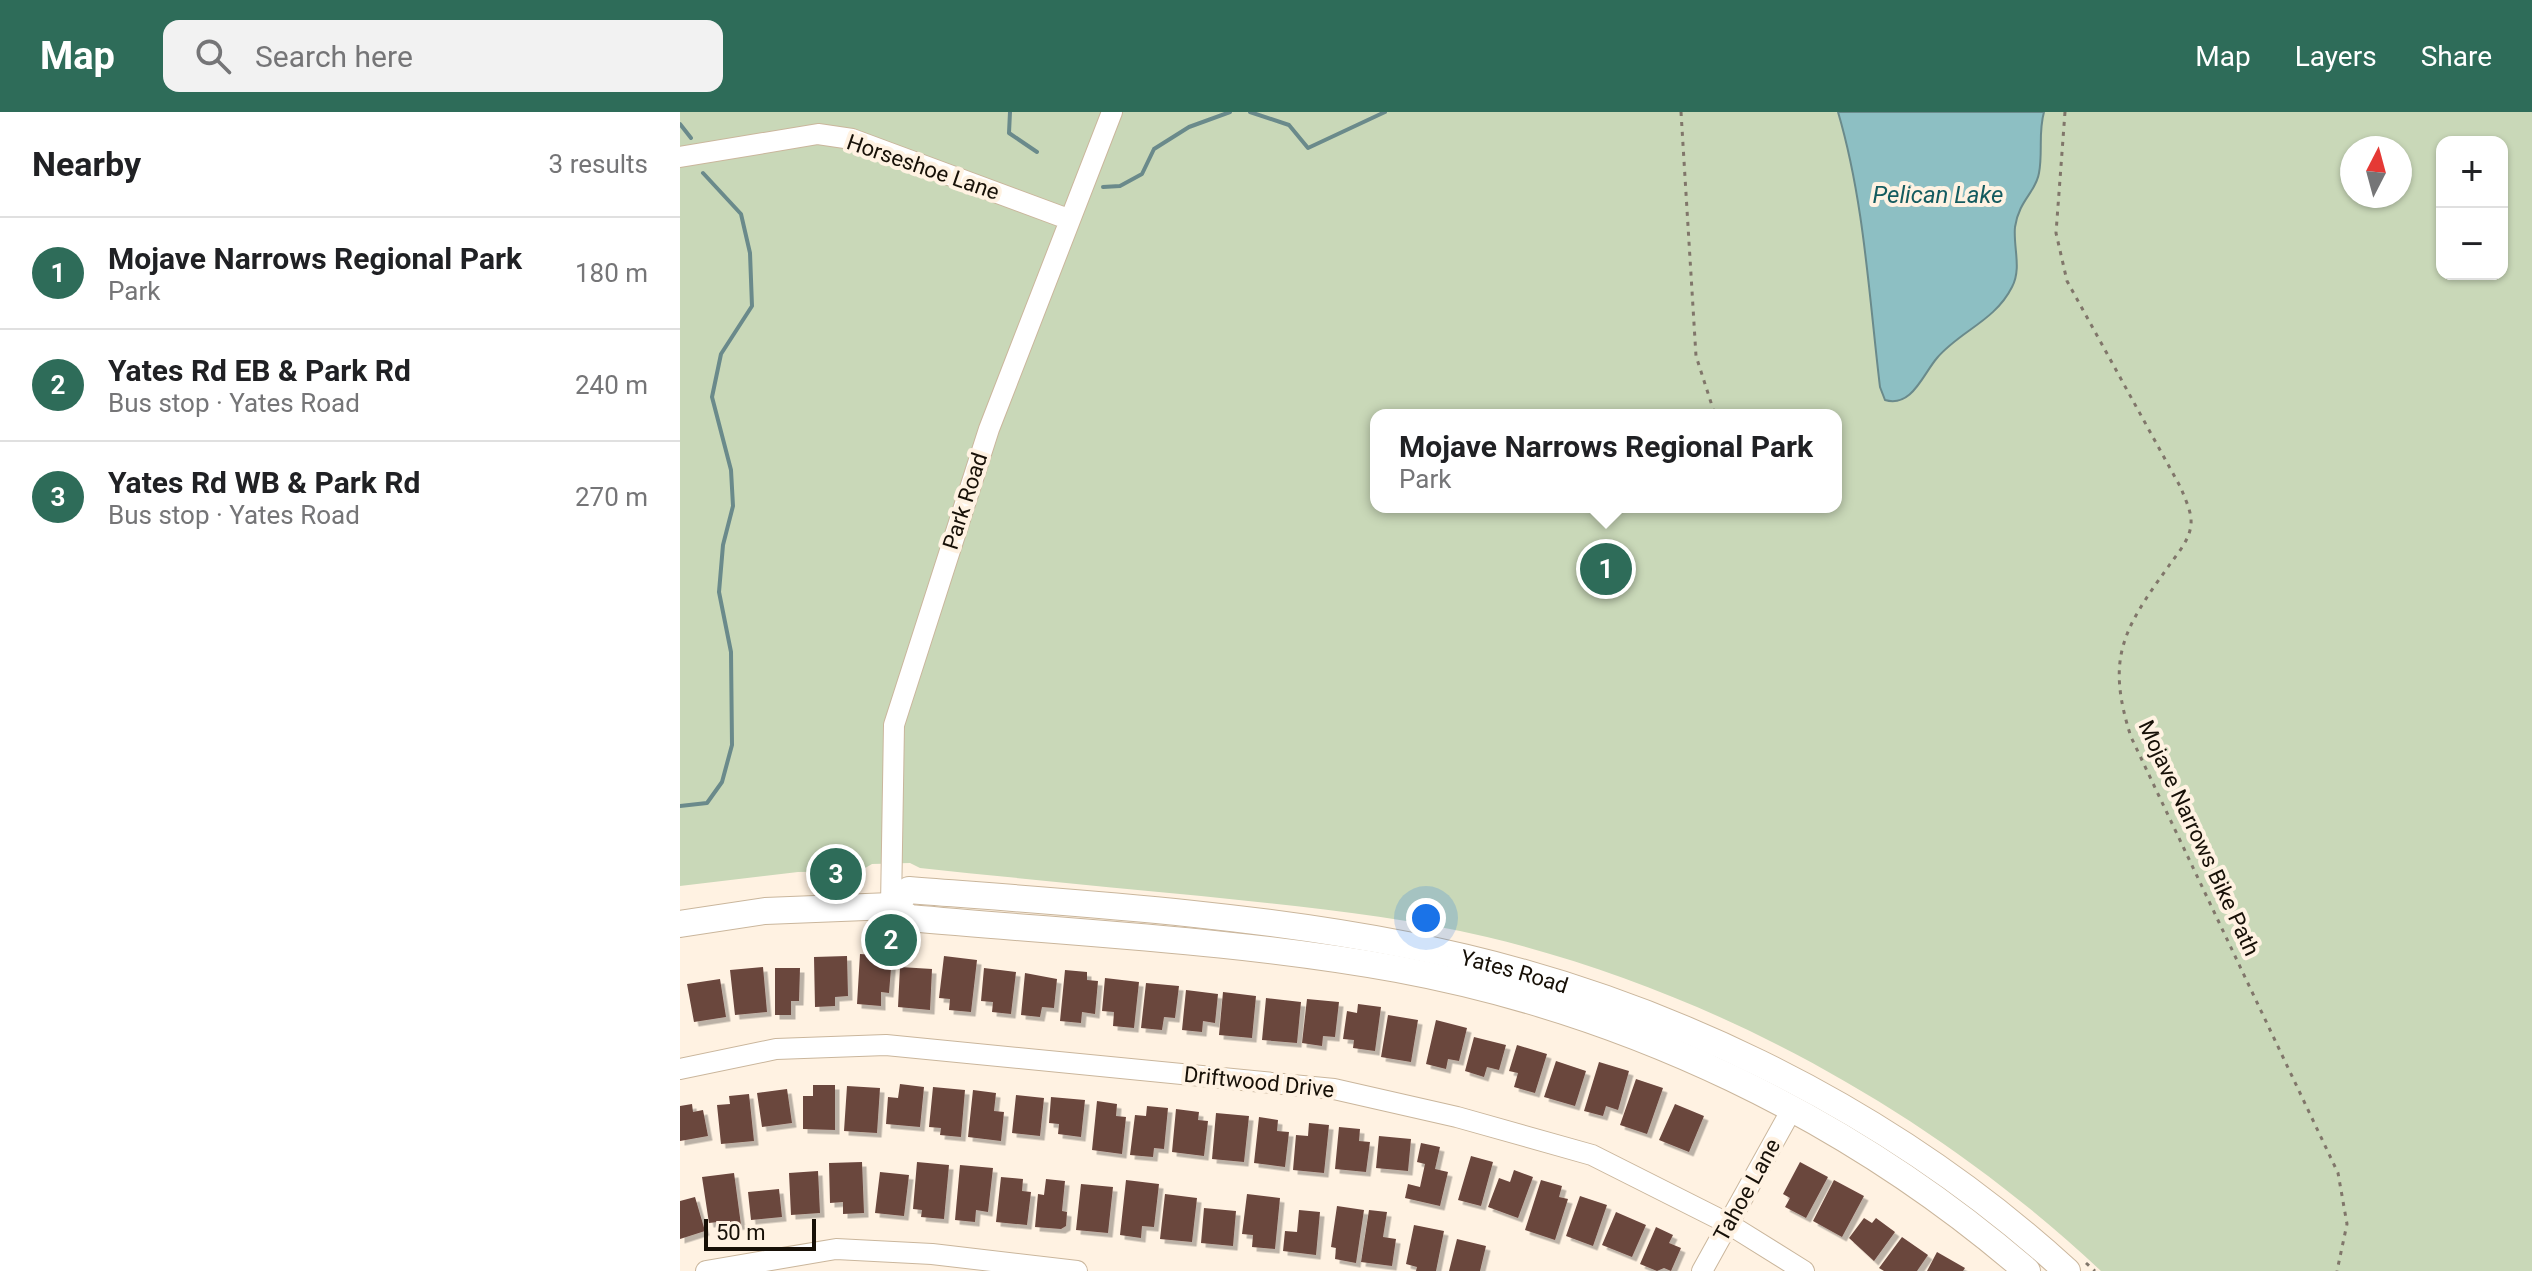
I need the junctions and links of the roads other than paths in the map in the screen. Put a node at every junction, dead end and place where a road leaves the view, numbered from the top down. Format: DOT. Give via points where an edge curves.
graph roads {
  1 [pos="1112,112"];
  2 [pos="680,157"];
  3 [pos="1068,219"];
  4 [pos="891,906"];
  5 [pos="680,924"];
  6 [pos="680,1069"];
  7 [pos="1792,1109"];
  8 [pos="1727,1223"];
  9 [pos="706,1271"];
  10 [pos="1077,1271"];
  11 [pos="1702,1271"];
  12 [pos="1804,1271"];
  13 [pos="2027,1271"];
  14 [pos="2067,1271"];
  1 -- 3 [label="street, Park Road"];
  2 -- 3 [label="street, Horseshoe Lane" via="818,134 852,139"];
  3 -- 4 [label="street, Park Road" via="989,429 894,725"];
  4 -- 5 [label="main road, Yates Road" via="765,911"];
  4 -- 7 [label="main road, Yates Road" via="910,918 1284,953 1439,978 1632,1035"];
  4 -- 14 [label="main road, Yates Road" via="909,890 1152,912 1393,943 1561,983 1643,1011 1783,1075 1979,1197"];
  6 -- 8 [label="street, Driftwood Drive" via="776,1049 886,1045 1334,1089 1592,1155"];
  7 -- 8 [label="street, Tahoe Lane"];
  7 -- 13 [label="main road, Yates Road" via="1885,1163"];
  8 -- 11 [label="street, Tahoe Lane"];
  8 -- 12 [label="street, Driftwood Drive"];
  9 -- 10 [label="street" via="836,1249"];
}
